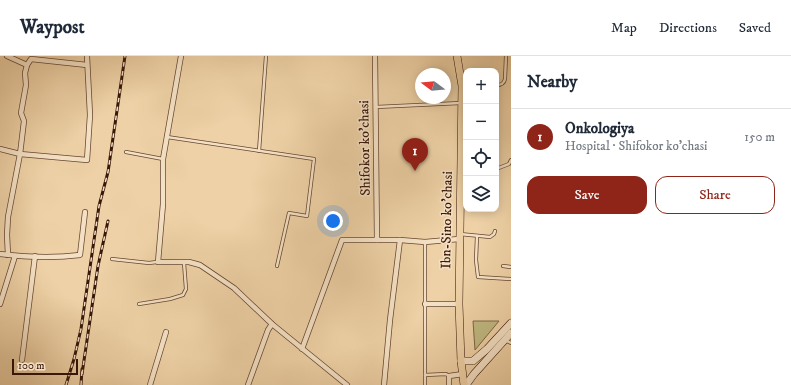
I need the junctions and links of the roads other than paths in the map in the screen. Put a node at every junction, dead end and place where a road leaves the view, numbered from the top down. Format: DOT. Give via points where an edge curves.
graph roads {
  1 [pos="7,56"];
  2 [pos="87,56"];
  3 [pos="181,56"];
  4 [pos="266,56"];
  5 [pos="375,56"];
  6 [pos="457,56"];
  7 [pos="506,56"];
  8 [pos="27,65"];
  9 [pos="87,65"];
  10 [pos="463,81"];
  11 [pos="499,85"];
  12 [pos="463,94"];
  13 [pos="462,103"];
  14 [pos="375,107"];
  15 [pos="166,137"];
  16 [pos="0,149"];
  17 [pos="259,151"];
  18 [pos="126,152"];
  19 [pos="20,154"];
  20 [pos="163,159"];
  21 [pos="511,160"];
  22 [pos="463,168"];
  23 [pos="499,168"];
  24 [pos="85,212"];
  25 [pos="495,231"];
  26 [pos="477,236"];
  27 [pos="459,237"];
  28 [pos="377,240"];
  29 [pos="400,240"];
  30 [pos="425,242"];
  31 [pos="0,254"];
  32 [pos="8,255"];
  33 [pos="16,256"];
  34 [pos="35,256"];
  35 [pos="112,259"];
  36 [pos="158,262"];
  37 [pos="184,262"];
  38 [pos="277,266"];
  39 [pos="503,266"];
  40 [pos="511,267"];
  41 [pos="511,279"];
  42 [pos="0,304"];
  43 [pos="139,304"];
  44 [pos="425,304"];
  45 [pos="458,304"];
  46 [pos="511,323"];
  47 [pos="272,324"];
  48 [pos="166,332"];
  49 [pos="511,333"];
  50 [pos="505,339"];
  51 [pos="302,349"];
  52 [pos="22,360"];
  53 [pos="461,361"];
  54 [pos="425,374"];
  55 [pos="463,374"];
  56 [pos="449,376"];
  57 [pos="150,385"];
  58 [pos="248,385"];
  59 [pos="347,385"];
  60 [pos="384,385"];
  61 [pos="425,385"];
  62 [pos="448,385"];
  63 [pos="465,385"];
  1 -- 8 [label="street"];
  2 -- 9 [label="street"];
  3 -- 15 [label="street"];
  4 -- 17 [label="lane"];
  5 -- 14 [label="street, Shifokor ko'chasi"];
  6 -- 10 [label="main road, Ibn-Sino ko'chasi"];
  7 -- 11 [label="lane" via="506,79"];
  8 -- 9 [label="street" via="31,59 36,59"];
  8 -- 19 [label="street" via="21,113 24,121"];
  9 -- 19 [label="street" via="90,116 87,160"];
  12 -- 13 [label="main road, Ibn-Sino ko'chasi"];
  13 -- 14 [label="lane"];
  13 -- 22 [label="main road, Ibn-Sino ko'chasi"];
  14 -- 28 [label="street, Shifokor ko'chasi"];
  15 -- 17 [label="lane"];
  15 -- 20 [label="street"];
  16 -- 19 [label="street"];
  17 -- 38 [label="lane" via="314,159 307,216 289,212"];
  18 -- 20 [label="lane"];
  19 -- 32 [label="street" via="8,217"];
  20 -- 36 [label="street" via="163,204"];
  21 -- 23 [label="lane" via="509,164"];
  22 -- 27 [label="main road, Ibn-Sino ko'chasi"];
  24 -- 34 [label="street" via="80,255"];
  25 -- 26 [label="lane" via="490,237"];
  26 -- 27 [label="lane"];
  26 -- 41 [label="lane" via="478,277"];
  27 -- 30 [label="street"];
  27 -- 45 [label="main road, Ibn-Sino ko'chasi"];
  28 -- 29 [label="street"];
  28 -- 51 [label="street" via="342,240"];
  29 -- 30 [label="street"];
  29 -- 60 [label="street"];
  30 -- 44 [label="lane"];
  31 -- 32 [label="street"];
  32 -- 33 [label="street"];
  33 -- 34 [label="street"];
  33 -- 42 [label="street"];
  34 -- 52 [label="street"];
  35 -- 36 [label="lane"];
  36 -- 37 [label="street"];
  37 -- 43 [label="lane" via="186,289 183,295"];
  37 -- 47 [label="street" via="200,265 234,288"];
  39 -- 40 [label="lane"];
  44 -- 45 [label="street"];
  44 -- 54 [label="lane"];
  45 -- 53 [label="main road, Ibn-Sino ko'chasi"];
  46 -- 50 [label="street"];
  47 -- 51 [label="street"];
  47 -- 58 [label="street"];
  48 -- 57 [label="street"];
  49 -- 50 [label="street"];
  50 -- 53 [label="street" via="473,361"];
  50 -- 63 [label="street"];
  51 -- 59 [label="street"];
  53 -- 55 [label="main road, Ibn-Sino ko'chasi"];
  54 -- 56 [label="lane"];
  54 -- 61 [label="lane"];
  55 -- 56 [label="street"];
  55 -- 63 [label="main road, Ibn-Sino ko'chasi"];
  56 -- 62 [label="street"];
}
